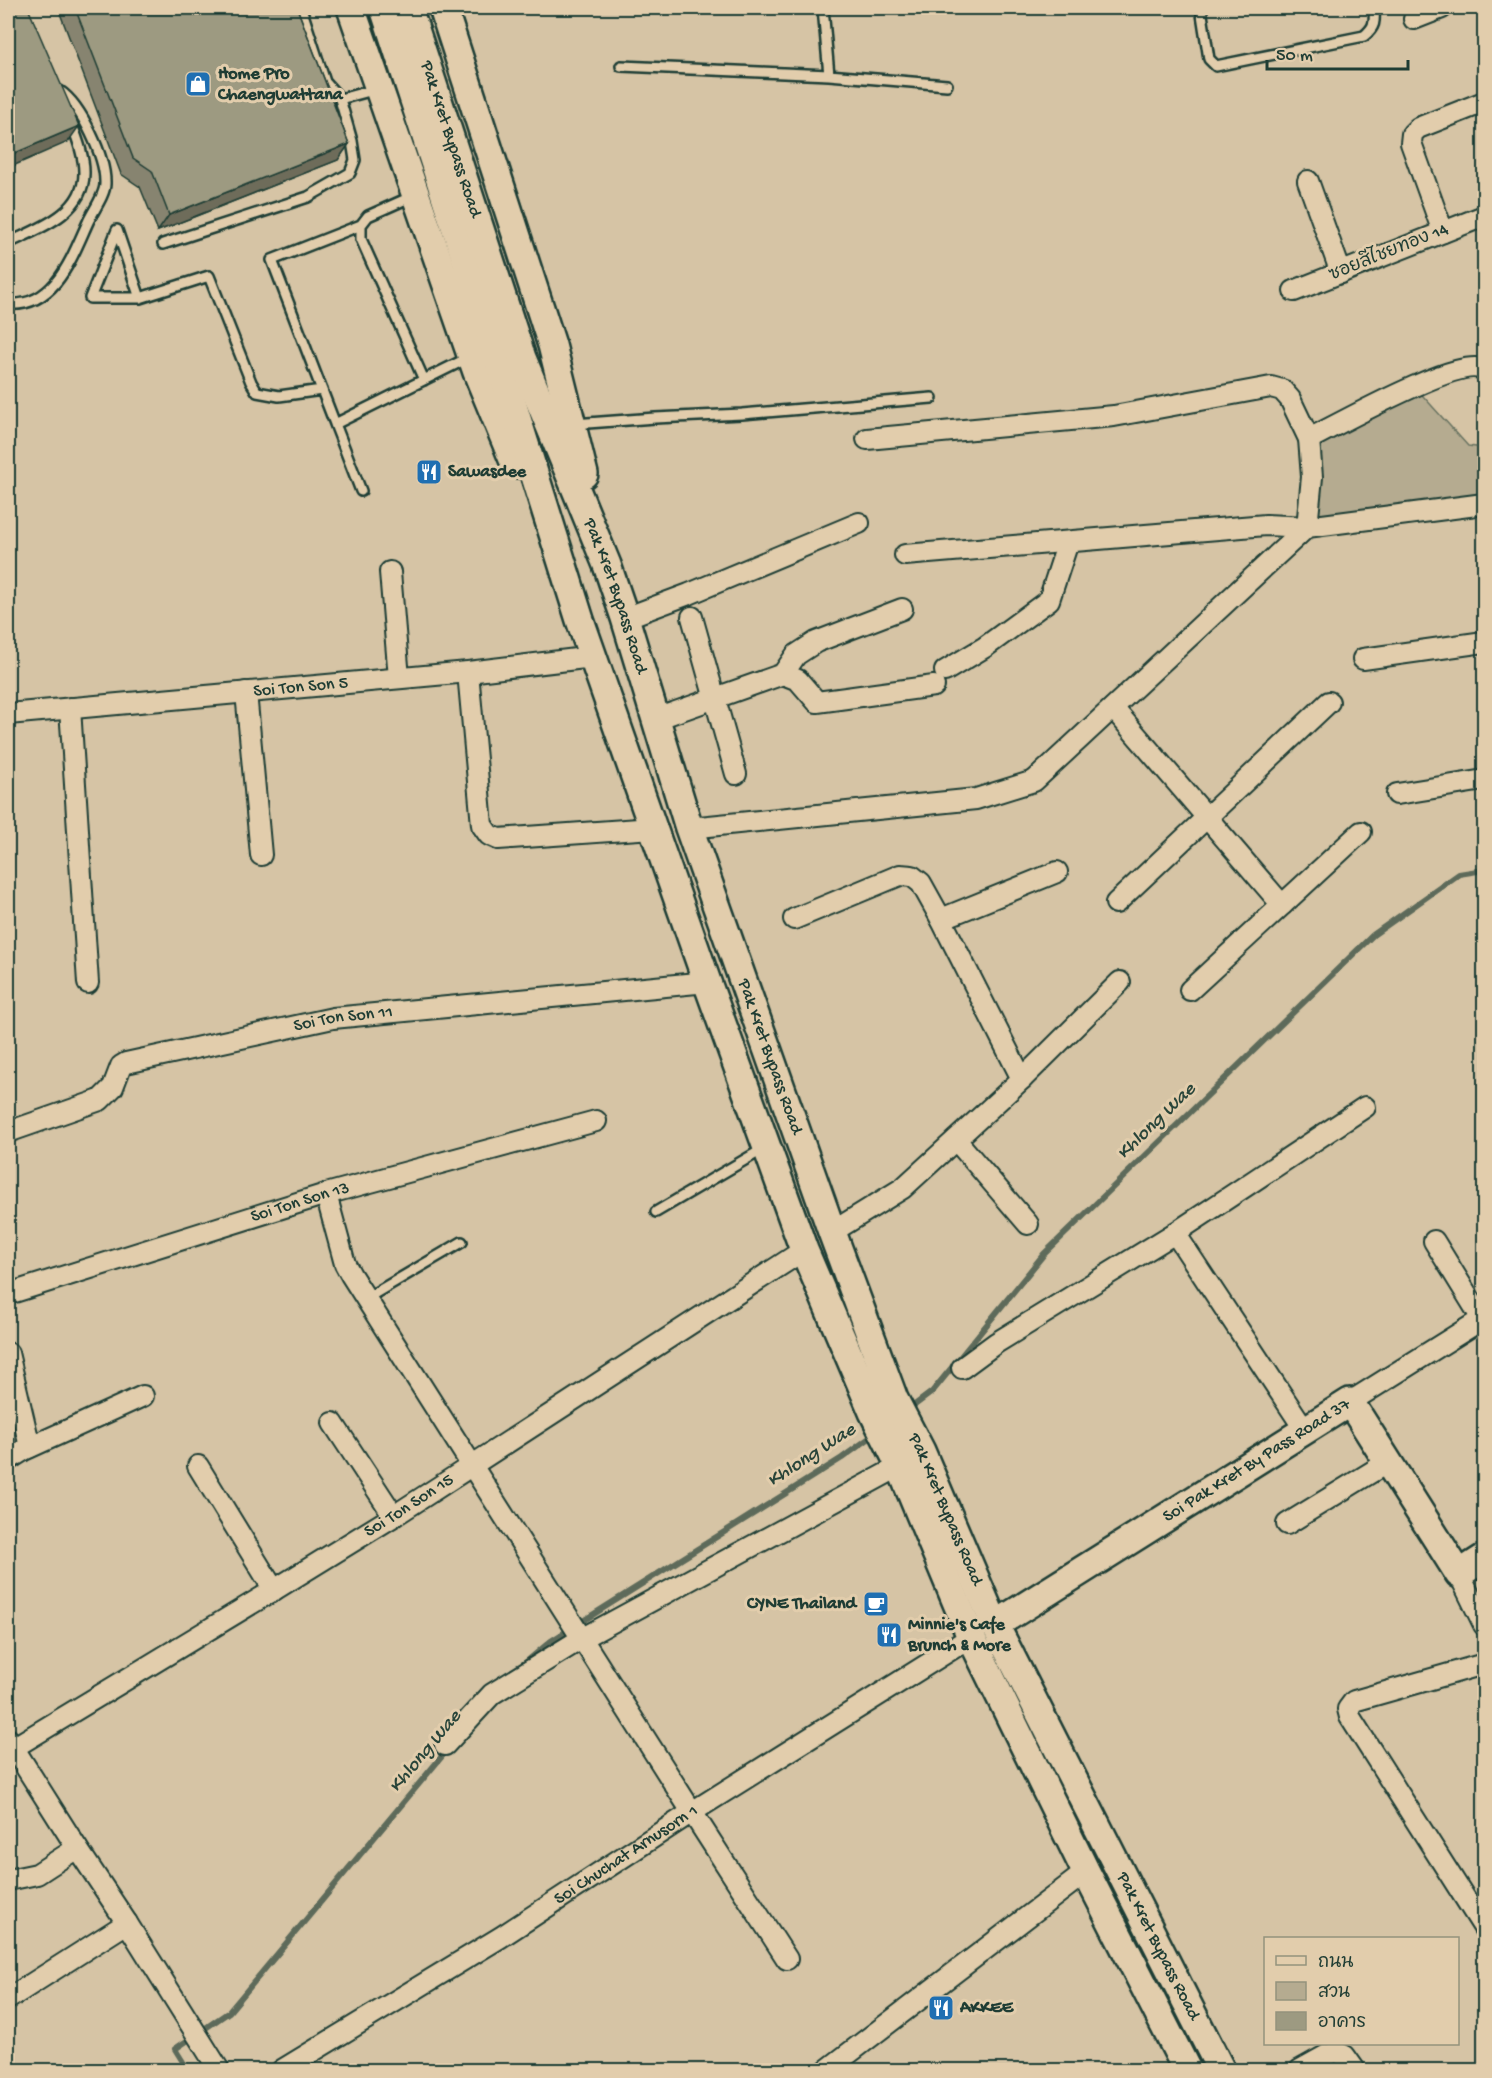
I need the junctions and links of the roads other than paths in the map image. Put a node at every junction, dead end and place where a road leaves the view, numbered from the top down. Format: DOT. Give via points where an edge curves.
graph roads {
  1 [pos="302,8"];
  2 [pos="351,8"];
  3 [pos="384,8"];
  4 [pos="408,8"];
  5 [pos="443,8"];
  6 [pos="823,8"];
  7 [pos="1201,8"];
  8 [pos="1374,8"];
  9 [pos="1442,8"];
  10 [pos="1413,19"];
  11 [pos="621,66"];
  12 [pos="829,75"];
  13 [pos="56,80"];
  14 [pos="947,85"];
  15 [pos="378,88"];
  16 [pos="60,91"];
  17 [pos="340,99"];
  18 [pos="1485,102"];
  19 [pos="438,135"];
  20 [pos="1308,181"];
  21 [pos="416,195"];
  22 [pos="1485,216"];
  23 [pos="361,225"];
  24 [pos="1443,232"];
  25 [pos="8,243"];
  26 [pos="163,244"];
  27 [pos="1341,273"];
  28 [pos="1294,291"];
  29 [pos="140,298"];
  30 [pos="8,304"];
  31 [pos="471,356"];
  32 [pos="1485,370"];
  33 [pos="423,380"];
  34 [pos="322,390"];
  35 [pos="932,398"];
  36 [pos="335,424"];
  37 [pos="572,424"];
  38 [pos="867,439"];
  39 [pos="1309,439"];
  40 [pos="361,491"];
  41 [pos="1485,504"];
  42 [pos="859,523"];
  43 [pos="1307,527"];
  44 [pos="1068,542"];
  45 [pos="905,555"];
  46 [pos="607,565"];
  47 [pos="390,572"];
  48 [pos="902,609"];
  49 [pos="692,617"];
  50 [pos="625,618"];
  51 [pos="580,620"];
  52 [pos="1485,642"];
  53 [pos="593,657"];
  54 [pos="1363,659"];
  55 [pos="468,672"];
  56 [pos="783,674"];
  57 [pos="399,678"];
  58 [pos="246,692"];
  59 [pos="715,698"];
  60 [pos="1329,702"];
  61 [pos="70,708"];
  62 [pos="1113,708"];
  63 [pos="8,714"];
  64 [pos="656,719"];
  65 [pos="736,774"];
  66 [pos="1485,780"];
  67 [pos="1397,794"];
  68 [pos="1206,818"];
  69 [pos="653,828"];
  70 [pos="689,828"];
  71 [pos="1361,832"];
  72 [pos="261,855"];
  73 [pos="1057,872"];
  74 [pos="1116,903"];
  75 [pos="1282,905"];
  76 [pos="794,919"];
  77 [pos="941,919"];
  78 [pos="707,982"];
  79 [pos="1120,982"];
  80 [pos="88,983"];
  81 [pos="1190,990"];
  82 [pos="1022,1079"];
  83 [pos="1365,1107"];
  84 [pos="596,1121"];
  85 [pos="8,1132"];
  86 [pos="956,1140"];
  87 [pos="767,1147"];
  88 [pos="326,1194"];
  89 [pos="656,1212"];
  90 [pos="1028,1224"];
  91 [pos="832,1232"];
  92 [pos="1175,1233"];
  93 [pos="1434,1241"];
  94 [pos="462,1242"];
  95 [pos="804,1250"];
  96 [pos="8,1294"];
  97 [pos="365,1299"];
  98 [pos="1484,1319"];
  99 [pos="8,1353"];
  100 [pos="962,1368"];
  101 [pos="143,1396"];
  102 [pos="1350,1402"];
  103 [pos="884,1405"];
  104 [pos="333,1422"];
  105 [pos="1305,1430"];
  106 [pos="30,1448"];
  107 [pos="8,1460"];
  108 [pos="906,1460"];
  109 [pos="1388,1462"];
  110 [pos="198,1466"];
  111 [pos="473,1466"];
  112 [pos="394,1516"];
  113 [pos="1287,1524"];
  114 [pos="1485,1558"];
  115 [pos="1459,1574"];
  116 [pos="274,1590"];
  117 [pos="994,1624"];
  118 [pos="1485,1625"];
  119 [pos="580,1636"];
  120 [pos="971,1637"];
  121 [pos="1485,1664"];
  122 [pos="445,1745"];
  123 [pos="9,1746"];
  124 [pos="692,1812"];
  125 [pos="76,1848"];
  126 [pos="1086,1872"];
  127 [pos="8,1880"];
  128 [pos="127,1923"];
  129 [pos="1485,1928"];
  130 [pos="787,1959"];
  131 [pos="8,2000"];
  132 [pos="219,2070"];
  133 [pos="282,2070"];
  134 [pos="827,2070"];
  135 [pos="1187,2070"];
  136 [pos="1221,2070"];
  137 [pos="1300,2070"];
  138 [pos="1355,2070"];
  1 -- 17 [label="lane" via="326,82"];
  2 -- 15 [label="main road"];
  3 -- 19 [label="main road, Pak Kret Bypass Road"];
  4 -- 19 [label="main road, Pak Kret Bypass Road"];
  5 -- 37 [label="main road" via="552,345"];
  6 -- 12 [label="lane"];
  7 -- 8 [label="lane" via="1209,59 1216,66 1364,36 1376,22"];
  9 -- 10 [label="street"];
  11 -- 12 [label="lane"];
  12 -- 14 [label="lane"];
  13 -- 16 [label="lane"];
  15 -- 17 [label="lane"];
  15 -- 21 [label="main road"];
  16 -- 25 [label="lane" via="76,135 83,185 69,209"];
  16 -- 30 [label="lane" via="69,97 88,128 103,165 105,186 63,275 42,296"];
  17 -- 26 [label="lane" via="355,160 350,173 309,197"];
  18 -- 24 [label="street" via="1418,128 1412,134 1411,142"];
  19 -- 46 [label="main road, Pak Kret Bypass Road" via="522,358"];
  19 -- 51 [label="main road, Pak Kret Bypass Road"];
  20 -- 27 [label="street"];
  21 -- 23 [label="lane" via="368,216"];
  21 -- 31 [label="main road"];
  22 -- 24 [label="street, ซอยสีไชยทอง 14"];
  23 -- 33 [label="lane" via="361,240"];
  23 -- 34 [label="lane" via="272,260"];
  24 -- 27 [label="street, ซอยสีไชยทอง 14"];
  27 -- 28 [label="street, ซอยสีไชยทอง 14"];
  29 -- 29 [label="lane" via="90,298 117,230 121,242"];
  29 -- 34 [label="lane" via="209,276 257,392 279,396"];
  31 -- 33 [label="lane"];
  31 -- 51 [label="main road"];
  32 -- 39 [label="street" via="1459,369 1414,386"];
  33 -- 36 [label="lane"];
  34 -- 36 [label="lane"];
  35 -- 37 [label="lane"];
  36 -- 40 [label="lane"];
  37 -- 46 [label="main road"];
  38 -- 39 [label="street" via="1114,416 1271,387 1282,390 1290,399"];
  39 -- 43 [label="street" via="1312,477"];
  41 -- 43 [label="street"];
  42 -- 50 [label="street"];
  43 -- 44 [label="street" via="1266,525"];
  43 -- 62 [label="street"];
  44 -- 45 [label="street"];
  44 -- 56 [label="street" via="1049,600 939,679 817,702 798,680"];
  46 -- 50 [label="main road, Pak Kret Bypass Road"];
  47 -- 57 [label="street"];
  48 -- 56 [label="street" via="816,642 796,654"];
  49 -- 59 [label="street"];
  50 -- 64 [label="main road, Pak Kret Bypass Road"];
  51 -- 53 [label="main road, Pak Kret Bypass Road"];
  52 -- 54 [label="street"];
  53 -- 55 [label="street, Soi Ton Son 5"];
  53 -- 69 [label="main road, Pak Kret Bypass Road"];
  55 -- 57 [label="street, Soi Ton Son 5"];
  55 -- 69 [label="street" via="482,825 489,835 498,839"];
  56 -- 59 [label="street"];
  57 -- 58 [label="street, Soi Ton Son 5"];
  58 -- 61 [label="street, Soi Ton Son 5"];
  58 -- 72 [label="street"];
  59 -- 64 [label="street"];
  59 -- 65 [label="street"];
  60 -- 68 [label="street"];
  61 -- 63 [label="street, Soi Ton Son 5"];
  61 -- 80 [label="street"];
  62 -- 68 [label="street"];
  62 -- 70 [label="street" via="1034,781 976,799"];
  64 -- 70 [label="main road, Pak Kret Bypass Road"];
  66 -- 67 [label="street"];
  68 -- 74 [label="street"];
  68 -- 75 [label="street"];
  69 -- 78 [label="main road, Pak Kret Bypass Road"];
  70 -- 91 [label="main road, Pak Kret Bypass Road"];
  71 -- 75 [label="street"];
  73 -- 77 [label="street"];
  75 -- 81 [label="street"];
  76 -- 77 [label="street" via="900,875 912,876 921,883"];
  77 -- 82 [label="street"];
  78 -- 85 [label="street, Soi Ton Son 11" via="322,1021 126,1063 108,1094 100,1100"];
  78 -- 87 [label="main road, Pak Kret Bypass Road"];
  79 -- 82 [label="street"];
  82 -- 86 [label="street"];
  83 -- 92 [label="street"];
  84 -- 88 [label="street, Soi Ton Son 13"];
  86 -- 90 [label="street"];
  86 -- 91 [label="street" via="903,1188"];
  87 -- 89 [label="lane"];
  87 -- 95 [label="main road, Pak Kret Bypass Road"];
  88 -- 96 [label="street, Soi Ton Son 13"];
  88 -- 97 [label="street" via="345,1264"];
  91 -- 103 [label="main road, Pak Kret Bypass Road"];
  92 -- 100 [label="street"];
  92 -- 105 [label="street"];
  93 -- 98 [label="street"];
  94 -- 97 [label="lane"];
  95 -- 103 [label="main road, Pak Kret Bypass Road"];
  95 -- 111 [label="street, Soi Ton Son 15"];
  97 -- 111 [label="street"];
  98 -- 102 [label="street"];
  99 -- 106 [label="street"];
  101 -- 106 [label="street"];
  102 -- 105 [label="main road, Soi Pak Kret By Pass Road 37"];
  102 -- 109 [label="main road, Soi Pak Kret By Pass Road 37"];
  103 -- 108 [label="main road, Pak Kret Bypass Road"];
  104 -- 112 [label="street"];
  105 -- 117 [label="main road, Soi Pak Kret By Pass Road 37"];
  106 -- 107 [label="street"];
  108 -- 117 [label="main road, Pak Kret Bypass Road"];
  108 -- 119 [label="street"];
  108 -- 120 [label="main road, Pak Kret Bypass Road"];
  109 -- 113 [label="street"];
  109 -- 115 [label="main road, Soi Pak Kret By Pass Road 37"];
  110 -- 116 [label="street"];
  111 -- 112 [label="street, Soi Ton Son 15"];
  111 -- 119 [label="street"];
  112 -- 116 [label="street, Soi Ton Son 15"];
  114 -- 115 [label="main road"];
  115 -- 118 [label="street"];
  116 -- 123 [label="street, Soi Ton Son 15"];
  117 -- 136 [label="main road, Pak Kret Bypass Road"];
  119 -- 122 [label="street" via="492,1694"];
  119 -- 124 [label="street"];
  120 -- 124 [label="street, Soi Chuchat Arnusorn 1"];
  120 -- 126 [label="main road, Pak Kret Bypass Road"];
  121 -- 129 [label="street" via="1354,1701 1348,1709"];
  123 -- 125 [label="street"];
  124 -- 130 [label="street"];
  124 -- 133 [label="street, Soi Chuchat Arnusorn 1" via="501,1937"];
  125 -- 127 [label="street" via="37,1874"];
  125 -- 128 [label="street"];
  126 -- 134 [label="street"];
  126 -- 135 [label="main road, Pak Kret Bypass Road"];
  128 -- 131 [label="street"];
  128 -- 132 [label="street"];
  137 -- 138 [label="street" via="1337,2052"];
}
